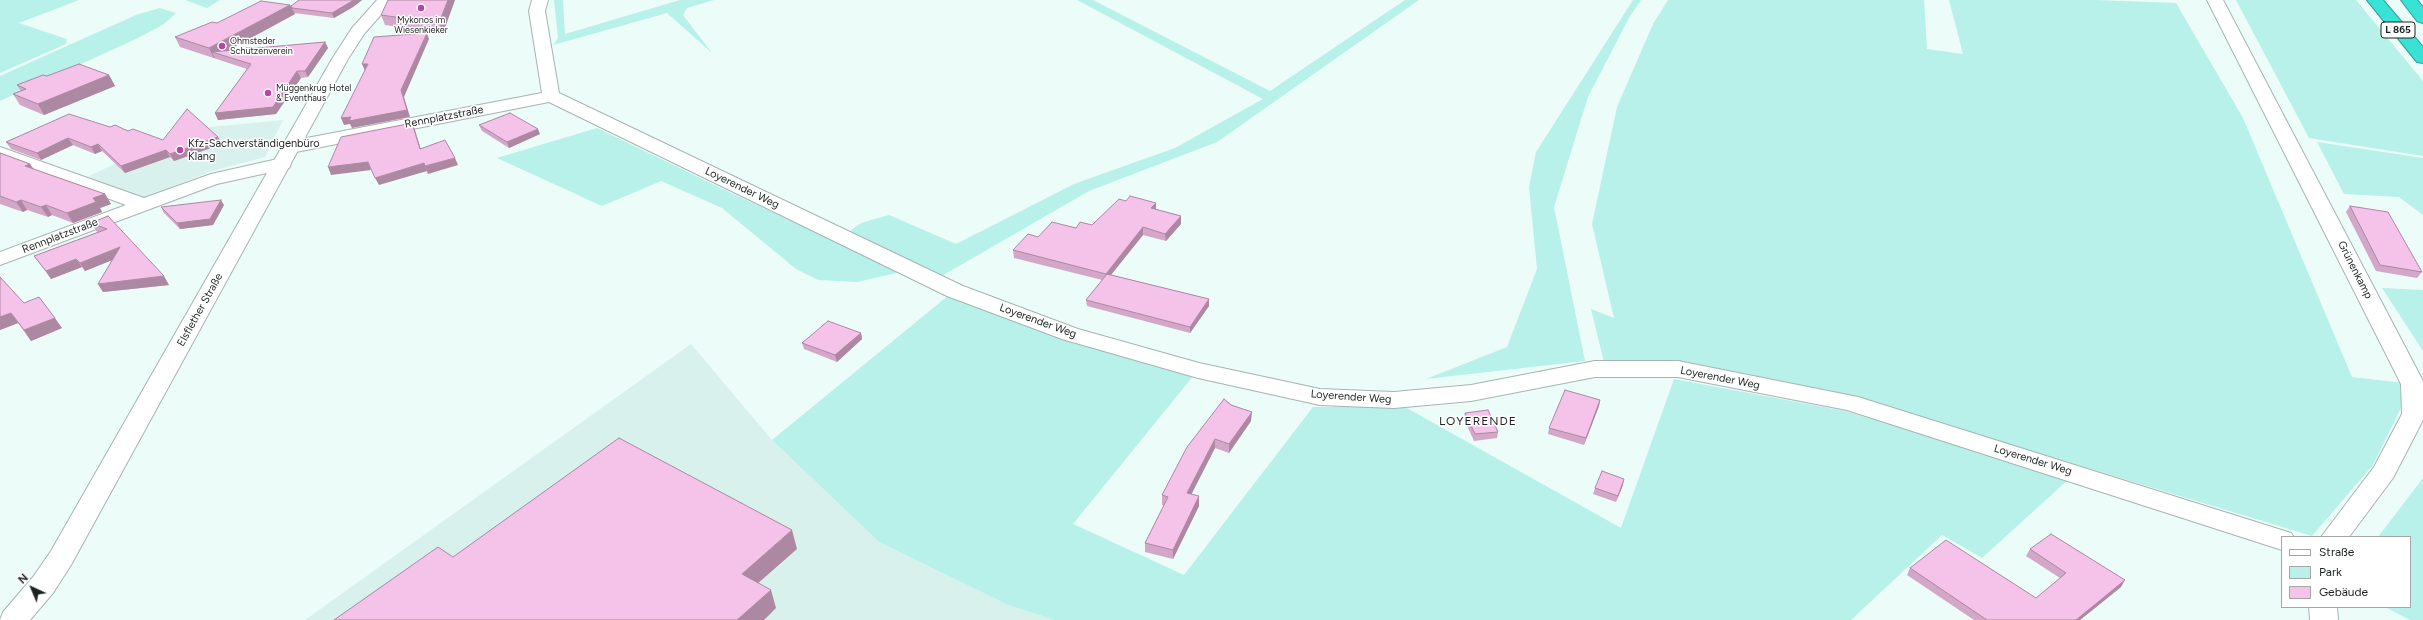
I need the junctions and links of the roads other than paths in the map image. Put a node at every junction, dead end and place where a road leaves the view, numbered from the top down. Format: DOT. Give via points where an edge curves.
graph roads {
  1 [pos="386,0"];
  2 [pos="540,0"];
  3 [pos="2215,0"];
  4 [pos="2375,0"];
  5 [pos="2409,0"];
  6 [pos="2423,18"];
  7 [pos="2423,58"];
  8 [pos="551,96"];
  9 [pos="0,153"];
  10 [pos="286,156"];
  11 [pos="142,204"];
  12 [pos="0,259"];
  13 [pos="2335,536"];
  14 [pos="2281,540"];
  15 [pos="2323,608"];
  16 [pos="13,620"];
  17 [pos="2324,620"];
  1 -- 10 [label="street, Elsflether Straße" via="352,38"];
  2 -- 8 [label="street" via="537,11"];
  3 -- 13 [label="street, Grünenkamp" via="2413,384 2414,414 2384,472"];
  4 -- 7 [label="highway, L 865"];
  5 -- 6 [label="highway, L 865"];
  8 -- 10 [label="street, Rennplatzstraße"];
  8 -- 14 [label="street, Loyerender Weg" via="955,291 1070,334 1198,370 1320,397 1394,400 1471,393 1595,369 1678,369 1850,403"];
  9 -- 11 [label="street"];
  10 -- 11 [label="street, Rennplatzstraße"];
  10 -- 16 [label="street, Elsflether Straße" via="61,558 43,585"];
  11 -- 12 [label="street, Rennplatzstraße"];
  15 -- 17 [label="street"];
}
